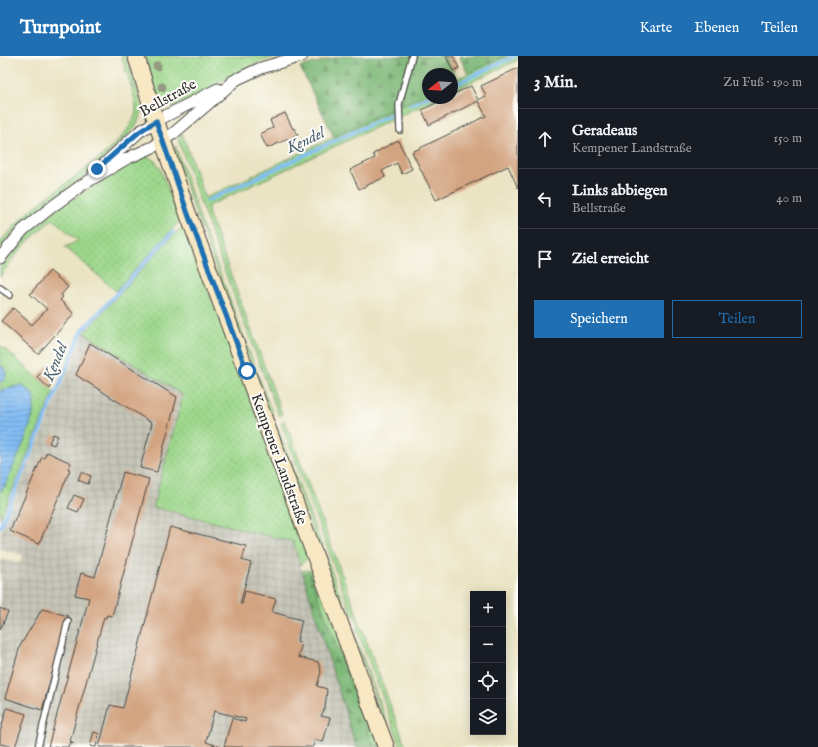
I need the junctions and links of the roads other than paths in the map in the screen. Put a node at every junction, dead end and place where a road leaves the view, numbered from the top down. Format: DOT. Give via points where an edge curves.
graph roads {
  1 [pos="136,56"];
  2 [pos="302,56"];
  3 [pos="412,56"];
  4 [pos="238,78"];
  5 [pos="156,121"];
  6 [pos="400,130"];
  7 [pos="162,140"];
  8 [pos="82,185"];
  9 [pos="0,258"];
  10 [pos="0,288"];
  11 [pos="10,295"];
  12 [pos="68,621"];
  13 [pos="38,747"];
  14 [pos="386,747"];
  1 -- 5 [label="street, Kempener Landstraße"];
  2 -- 4 [label="street, Bellstraße"];
  3 -- 6 [label="lane" via="399,104"];
  4 -- 5 [label="street, Bellstraße"];
  4 -- 7 [label="street, Bellstraße" via="174,133"];
  5 -- 7 [label="street, Kempener Landstraße"];
  5 -- 8 [label="street, Bellstraße" via="139,132"];
  7 -- 8 [label="street, Bellstraße"];
  7 -- 14 [label="street, Kempener Landstraße"];
  8 -- 9 [label="street, Bellstraße" via="23,230"];
  10 -- 11 [label="lane"];
  12 -- 13 [label="lane"];
}
